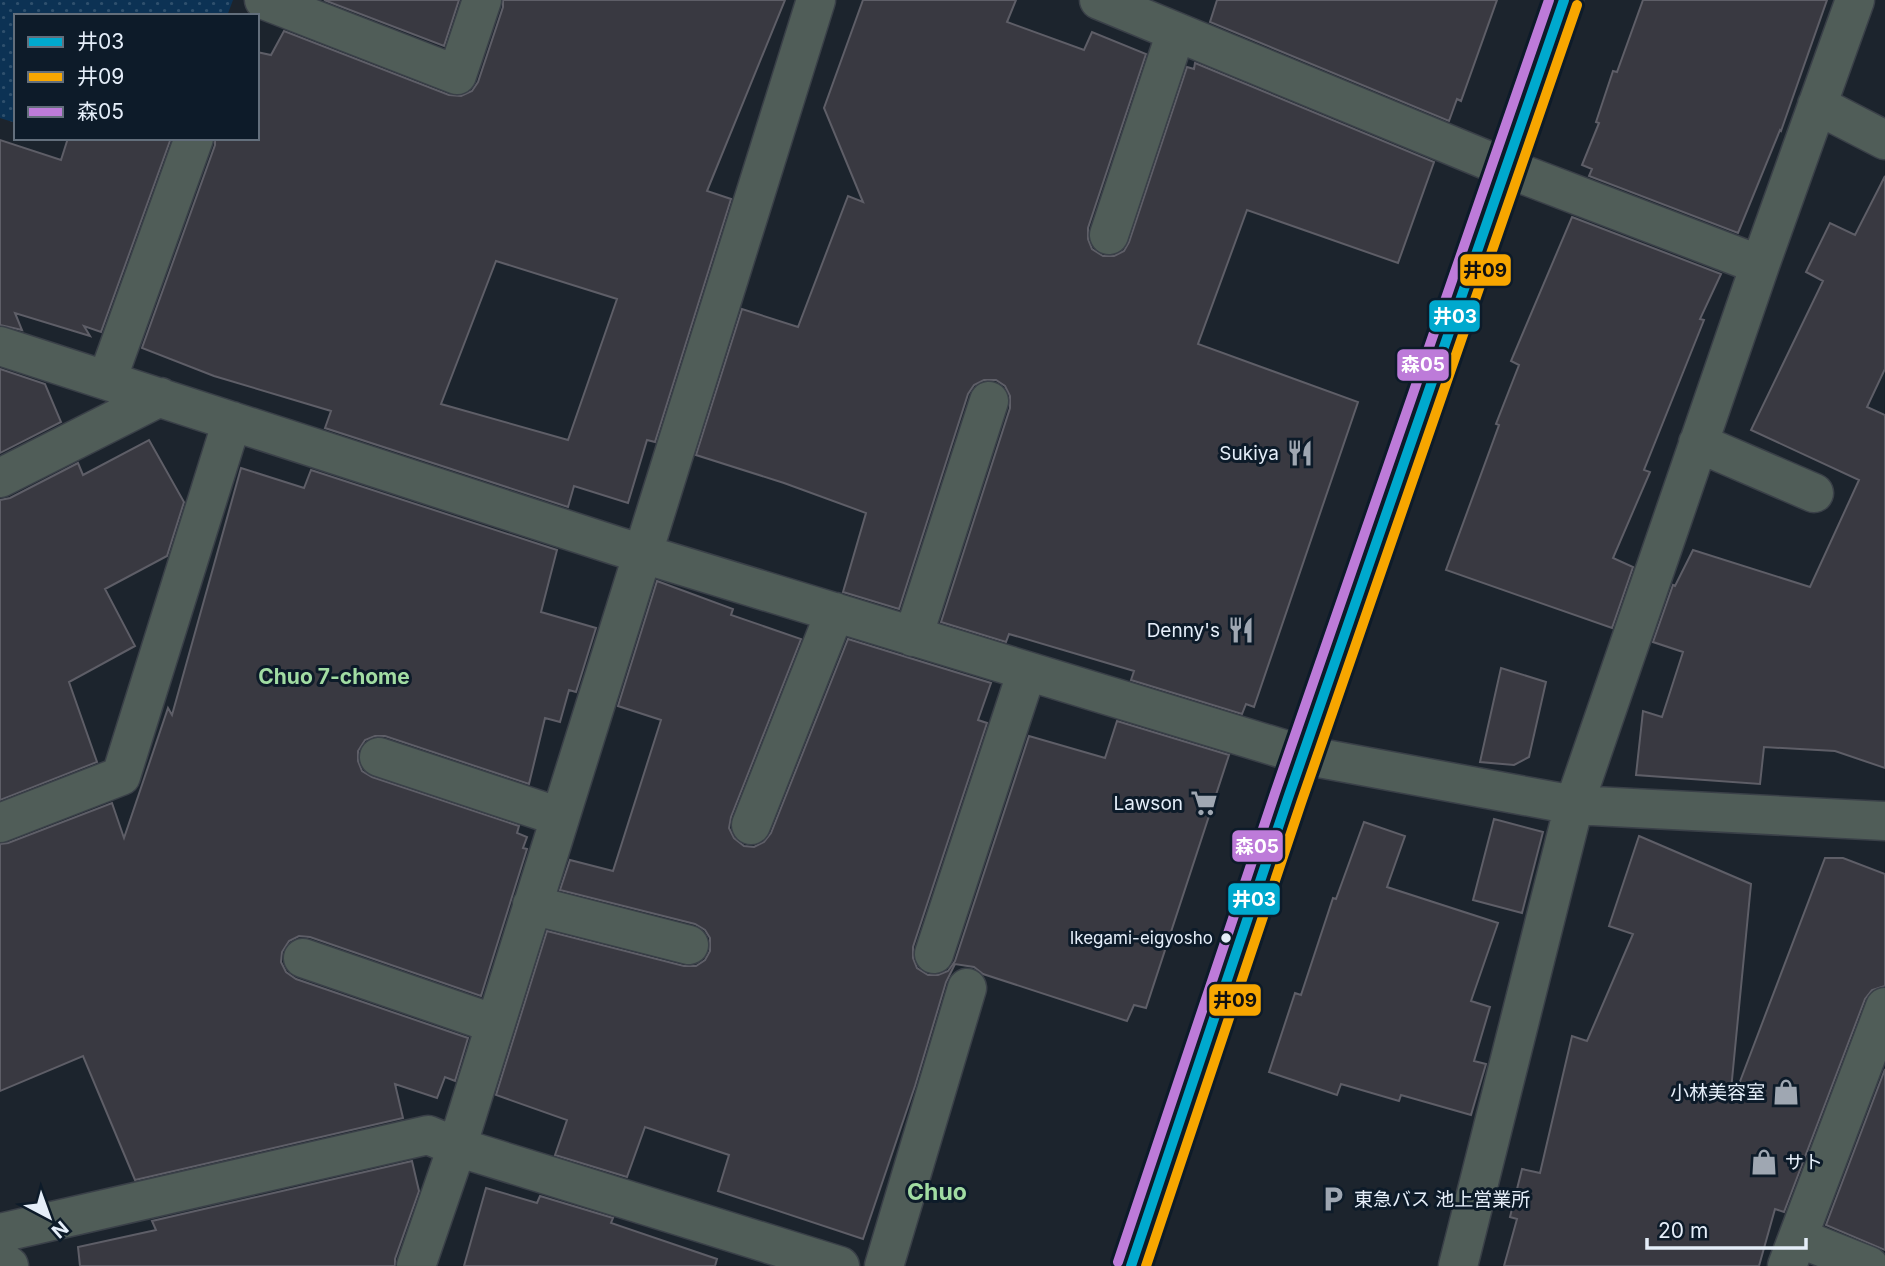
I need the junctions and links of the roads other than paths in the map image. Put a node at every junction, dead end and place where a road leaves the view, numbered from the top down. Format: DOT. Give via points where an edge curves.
graph roads {
  1 [pos="264,0"];
  2 [pos="482,0"];
  3 [pos="816,0"];
  4 [pos="1099,0"];
  5 [pos="1564,0"];
  6 [pos="1855,0"];
  7 [pos="1165,18"];
  8 [pos="1817,104"];
  9 [pos="193,140"];
  10 [pos="1885,140"];
  11 [pos="1506,168"];
  12 [pos="1109,234"];
  13 [pos="1760,265"];
  14 [pos="0,346"];
  15 [pos="107,380"];
  16 [pos="160,397"];
  17 [pos="989,401"];
  18 [pos="232,421"];
  19 [pos="1698,443"];
  20 [pos="0,478"];
  21 [pos="1814,493"];
  22 [pos="642,554"];
  23 [pos="835,612"];
  24 [pos="914,637"];
  25 [pos="1027,671"];
  26 [pos="1303,755"];
  27 [pos="379,757"];
  28 [pos="1574,805"];
  29 [pos="560,817"];
  30 [pos="1885,821"];
  31 [pos="0,823"];
  32 [pos="751,825"];
  33 [pos="532,905"];
  34 [pos="689,945"];
  35 [pos="934,954"];
  36 [pos="303,958"];
  37 [pos="967,988"];
  38 [pos="1885,1007"];
  39 [pos="495,1024"];
  40 [pos="457,1147"];
  41 [pos="0,1233"];
  42 [pos="1793,1252"];
  43 [pos="0,1259"];
  44 [pos="9,1266"];
  45 [pos="416,1266"];
  46 [pos="840,1266"];
  47 [pos="884,1266"];
  48 [pos="1131,1266"];
  49 [pos="1458,1266"];
  50 [pos="1869,1266"];
  1 -- 2 [label="street" via="457,75"];
  3 -- 22 [label="street"];
  4 -- 7 [label="street"];
  5 -- 11 [label="main road"];
  6 -- 8 [label="street"];
  7 -- 11 [label="street"];
  7 -- 12 [label="street"];
  8 -- 10 [label="street"];
  8 -- 13 [label="street"];
  9 -- 15 [label="street"];
  11 -- 13 [label="street"];
  11 -- 26 [label="main road"];
  13 -- 19 [label="street"];
  14 -- 15 [label="street"];
  15 -- 16 [label="street"];
  16 -- 18 [label="street"];
  16 -- 20 [label="street"];
  17 -- 24 [label="street"];
  18 -- 22 [label="street"];
  18 -- 31 [label="street" via="121,776"];
  19 -- 21 [label="street"];
  19 -- 28 [label="street"];
  22 -- 23 [label="street"];
  22 -- 29 [label="street"];
  23 -- 24 [label="street"];
  23 -- 32 [label="street"];
  24 -- 25 [label="street"];
  25 -- 26 [label="street"];
  25 -- 35 [label="street"];
  26 -- 28 [label="street"];
  26 -- 48 [label="main road"];
  27 -- 29 [label="street"];
  28 -- 30 [label="street"];
  28 -- 49 [label="street"];
  29 -- 33 [label="street"];
  33 -- 34 [label="street"];
  33 -- 39 [label="street"];
  36 -- 39 [label="street"];
  37 -- 47 [label="street"];
  38 -- 42 [label="street"];
  39 -- 40 [label="street"];
  40 -- 41 [label="street" via="428,1135"];
  40 -- 45 [label="street"];
  40 -- 46 [label="street"];
  42 -- 50 [label="street"];
  43 -- 44 [label="street"];
}
